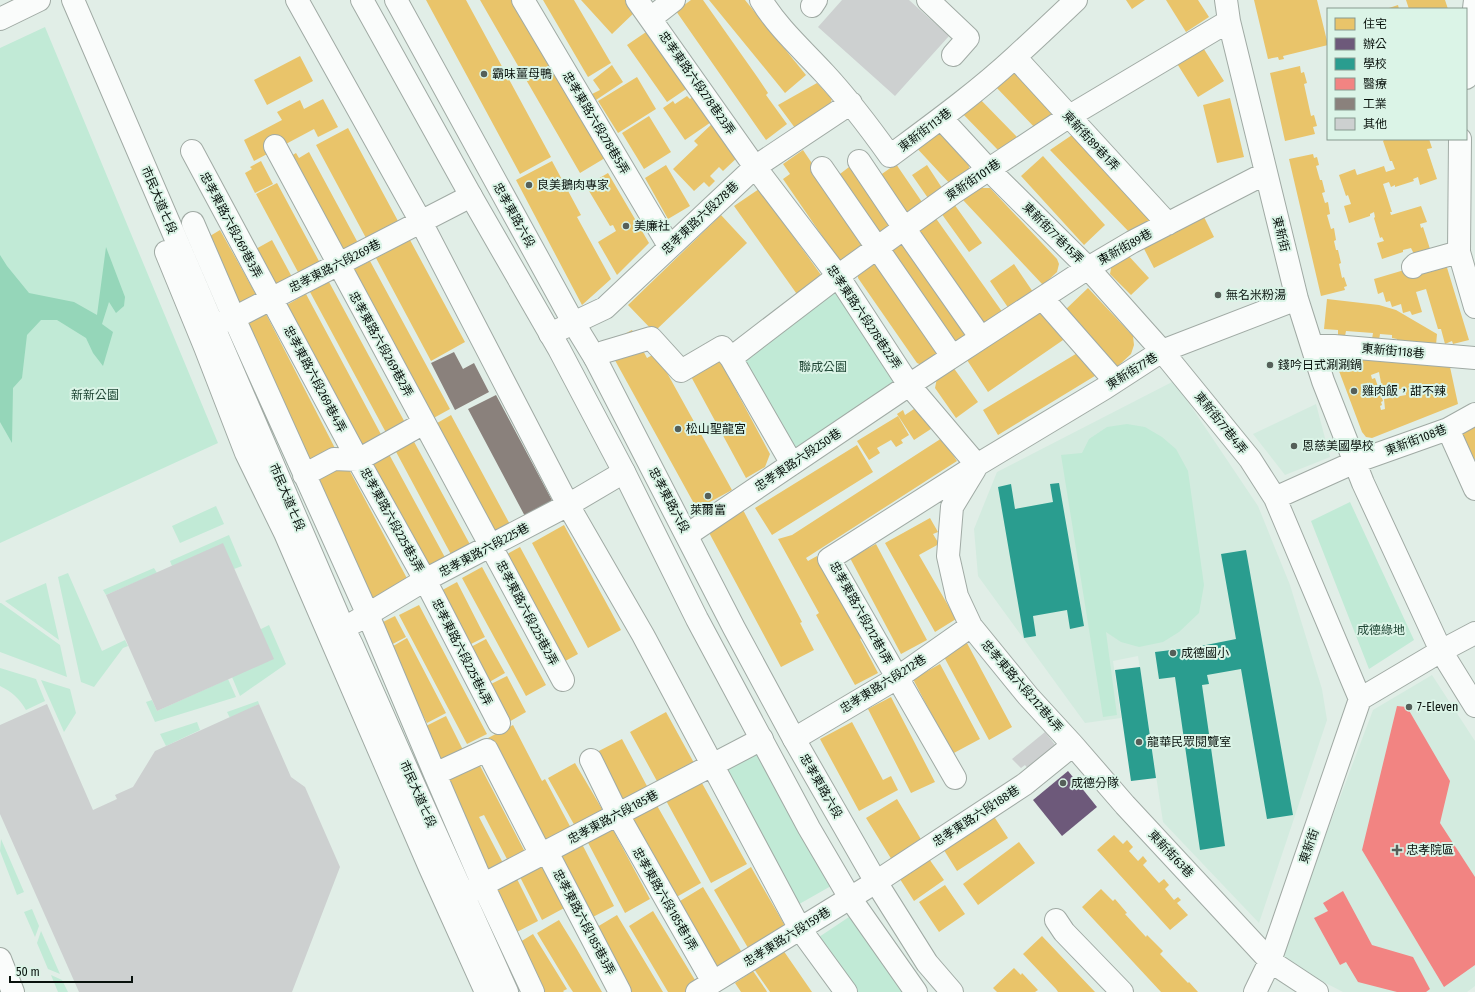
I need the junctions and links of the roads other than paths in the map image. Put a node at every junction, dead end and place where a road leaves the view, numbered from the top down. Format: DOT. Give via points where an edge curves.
graph roads {
  1 [pos="39,0"];
  2 [pos="61,0"];
  3 [pos="73,0"];
  4 [pos="297,0"];
  5 [pos="362,0"];
  6 [pos="396,0"];
  7 [pos="523,0"];
  8 [pos="637,0"];
  9 [pos="674,0"];
  10 [pos="761,0"];
  11 [pos="928,0"];
  12 [pos="1076,0"];
  13 [pos="1226,0"];
  14 [pos="1475,0"];
  15 [pos="651,18"];
  16 [pos="0,19"];
  17 [pos="1229,21"];
  18 [pos="954,55"];
  19 [pos="1015,57"];
  20 [pos="1467,69"];
  21 [pos="851,103"];
  22 [pos="1068,117"];
  23 [pos="941,118"];
  24 [pos="1460,140"];
  25 [pos="275,146"];
  26 [pos="192,151"];
  27 [pos="860,161"];
  28 [pos="755,167"];
  29 [pos="822,168"];
  30 [pos="988,169"];
  31 [pos="1266,173"];
  32 [pos="471,196"];
  33 [pos="421,222"];
  34 [pos="193,223"];
  35 [pos="1168,224"];
  36 [pos="904,228"];
  37 [pos="669,246"];
  38 [pos="876,248"];
  39 [pos="1459,252"];
  40 [pos="338,264"];
  41 [pos="1413,267"];
  42 [pos="1088,268"];
  43 [pos="838,276"];
  44 [pos="1042,298"];
  45 [pos="271,299"];
  46 [pos="1297,299"];
  47 [pos="1475,307"];
  48 [pos="573,322"];
  49 [pos="215,325"];
  50 [pos="550,334"];
  51 [pos="981,338"];
  52 [pos="1312,346"];
  53 [pos="1162,351"];
  54 [pos="952,356"];
  55 [pos="595,358"];
  56 [pos="731,358"];
  57 [pos="1475,358"];
  58 [pos="1115,381"];
  59 [pos="909,384"];
  60 [pos="1475,414"];
  61 [pos="424,423"];
  62 [pos="1448,429"];
  63 [pos="358,460"];
  64 [pos="1355,462"];
  65 [pos="792,464"];
  66 [pos="977,465"];
  67 [pos="624,472"];
  68 [pos="304,474"];
  69 [pos="1475,489"];
  70 [pos="1275,498"];
  71 [pos="568,505"];
  72 [pos="687,535"];
  73 [pos="490,546"];
  74 [pos="425,580"];
  75 [pos="368,615"];
  76 [pos="970,626"];
  77 [pos="343,627"];
  78 [pos="1475,633"];
  79 [pos="1441,651"];
  80 [pos="897,678"];
  81 [pos="563,680"];
  82 [pos="1360,699"];
  83 [pos="1475,706"];
  84 [pos="499,723"];
  85 [pos="762,739"];
  86 [pos="794,739"];
  87 [pos="1073,745"];
  88 [pos="591,760"];
  89 [pos="712,765"];
  90 [pos="435,774"];
  91 [pos="955,778"];
  92 [pos="618,815"];
  93 [pos="544,853"];
  94 [pos="876,882"];
  95 [pos="484,885"];
  96 [pos="463,896"];
  97 [pos="850,898"];
  98 [pos="1056,920"];
  99 [pos="800,929"];
  100 [pos="0,959"];
  101 [pos="1270,962"];
  102 [pos="716,986"];
  103 [pos="12,989"];
  104 [pos="486,992"];
  105 [pos="507,992"];
  106 [pos="533,992"];
  107 [pos="620,992"];
  108 [pos="846,992"];
  109 [pos="916,992"];
  110 [pos="952,992"];
  111 [pos="1122,992"];
  112 [pos="1255,992"];
  113 [pos="1317,992"];
  1 -- 16 [label="street"];
  2 -- 49 [label="street, 市民大道七段"];
  3 -- 49 [label="street, 市民大道七段"];
  4 -- 33 [label="street"];
  5 -- 32 [label="street"];
  6 -- 48 [label="street, 忠孝東路六段"];
  7 -- 37 [label="street, 忠孝東路六段278巷5弄"];
  8 -- 15 [label="street, 忠孝東路六段278巷23弄"];
  9 -- 15 [label="street"];
  10 -- 21 [label="street, 東新街113巷" via="786,34"];
  11 -- 18 [label="street" via="968,38"];
  12 -- 19 [label="street, 東新街113巷"];
  13 -- 17 [label="street, 東新街"];
  14 -- 20 [label="street"];
  15 -- 28 [label="street, 忠孝東路六段278巷23弄"];
  17 -- 22 [label="street, 東新街101巷"];
  17 -- 31 [label="street, 東新街"];
  19 -- 22 [label="street, 東新街89巷1弄"];
  19 -- 23 [label="street, 東新街113巷"];
  21 -- 23 [label="street, 東新街113巷" via="890,156"];
  21 -- 28 [label="street, 忠孝東路六段278巷"];
  22 -- 30 [label="street, 東新街101巷"];
  22 -- 35 [label="street, 東新街89巷1弄"];
  23 -- 30 [label="street, 東新街77巷15弄"];
  24 -- 39 [label="street"];
  25 -- 40 [label="street, 忠孝東路六段269巷2弄"];
  26 -- 45 [label="street, 忠孝東路六段269巷3弄"];
  27 -- 36 [label="street"];
  28 -- 37 [label="street, 忠孝東路六段278巷"];
  28 -- 43 [label="street, 忠孝東路六段278巷22弄"];
  29 -- 38 [label="street"];
  30 -- 36 [label="street, 東新街101巷"];
  30 -- 42 [label="street, 東新街77巷15弄"];
  31 -- 35 [label="street, 東新街89巷"];
  31 -- 46 [label="street, 東新街"];
  32 -- 33 [label="street, 忠孝東路六段269巷"];
  32 -- 50 [label="street"];
  33 -- 40 [label="street, 忠孝東路六段269巷"];
  33 -- 71 [label="street"];
  34 -- 49 [label="street"];
  35 -- 42 [label="street, 東新街89巷"];
  36 -- 38 [label="street, 東新街101巷"];
  36 -- 51 [label="street"];
  37 -- 48 [label="street, 忠孝東路六段278巷" via="605,308"];
  38 -- 43 [label="street, 東新街101巷"];
  38 -- 54 [label="street"];
  39 -- 41 [label="street"];
  39 -- 47 [label="street"];
  40 -- 45 [label="street, 忠孝東路六段269巷"];
  40 -- 61 [label="street, 忠孝東路六段269巷2弄"];
  42 -- 44 [label="street, 東新街89巷"];
  42 -- 53 [label="street, 東新街77巷15弄"];
  43 -- 56 [label="street, 東新街101巷"];
  43 -- 59 [label="street, 忠孝東路六段278巷22弄"];
  44 -- 51 [label="street, 東新街89巷"];
  44 -- 58 [label="street"];
  45 -- 49 [label="street, 忠孝東路六段269巷"];
  45 -- 63 [label="street, 忠孝東路六段269巷4弄"];
  46 -- 52 [label="street, 東新街"];
  46 -- 53 [label="street, 東新街77巷"];
  48 -- 50 [label="street, 忠孝東路六段278巷"];
  48 -- 55 [label="street, 忠孝東路六段"];
  49 -- 68 [label="street"];
  49 -- 77 [label="street, 市民大道七段"];
  49 -- 104 [label="street, 市民大道七段" via="246,453 285,533"];
  50 -- 67 [label="street"];
  51 -- 54 [label="street, 東新街89巷"];
  52 -- 57 [label="street, 東新街118巷"];
  52 -- 64 [label="street, 東新街"];
  53 -- 58 [label="street, 東新街77巷"];
  53 -- 70 [label="street, 東新街77巷4弄" via="1250,459"];
  54 -- 59 [label="street, 東新街89巷"];
  55 -- 56 [label="street" via="604,352 651,338 682,372 722,347"];
  55 -- 72 [label="street, 忠孝東路六段"];
  56 -- 65 [label="street"];
  58 -- 66 [label="street, 東新街77巷"];
  59 -- 65 [label="street, 忠孝東路六段250巷"];
  59 -- 66 [label="street, 忠孝東路六段278巷22弄"];
  60 -- 62 [label="street, 東新街108巷"];
  61 -- 63 [label="street"];
  61 -- 73 [label="street, 忠孝東路六段269巷2弄"];
  62 -- 64 [label="street, 東新街108巷"];
  62 -- 69 [label="street"];
  63 -- 68 [label="street" via="334,459"];
  63 -- 74 [label="street, 忠孝東路六段225巷3弄"];
  64 -- 70 [label="street"];
  64 -- 79 [label="street, 東新街"];
  65 -- 72 [label="street, 忠孝東路六段250巷"];
  66 -- 76 [label="street, 忠孝東路六段212巷4弄" via="952,507 948,556 957,596"];
  66 -- 80 [label="street, 忠孝東路六段212巷1弄" via="829,559"];
  67 -- 71 [label="street, 忠孝東路六段225巷"];
  67 -- 85 [label="street" via="697,620"];
  68 -- 75 [label="street"];
  70 -- 82 [label="street"];
  71 -- 73 [label="street, 忠孝東路六段225巷"];
  71 -- 89 [label="street" via="643,635"];
  72 -- 86 [label="street, 忠孝東路六段"];
  73 -- 74 [label="street, 忠孝東路六段225巷"];
  73 -- 81 [label="street, 忠孝東路六段225巷2弄"];
  74 -- 75 [label="street, 忠孝東路六段225巷"];
  74 -- 84 [label="street, 忠孝東路六段225巷4弄"];
  75 -- 77 [label="street, 忠孝東路六段225巷"];
  75 -- 90 [label="street"];
  76 -- 80 [label="street, 忠孝東路六段212巷"];
  76 -- 87 [label="street, 忠孝東路六段212巷4弄"];
  77 -- 96 [label="street, 市民大道七段"];
  78 -- 79 [label="street"];
  79 -- 82 [label="street"];
  79 -- 83 [label="street, 東新街"];
  80 -- 86 [label="street, 忠孝東路六段212巷"];
  80 -- 91 [label="street, 忠孝東路六段212巷1弄"];
  82 -- 101 [label="street, 東新街"];
  85 -- 89 [label="street, 忠孝東路六段185巷"];
  85 -- 97 [label="street"];
  86 -- 94 [label="street, 忠孝東路六段"];
  87 -- 94 [label="street, 忠孝東路六段188巷" via="1024,784"];
  87 -- 101 [label="street, 東新街63巷"];
  88 -- 92 [label="street, 忠孝東路六段185巷1弄"];
  89 -- 92 [label="street, 忠孝東路六段185巷"];
  89 -- 99 [label="street"];
  90 -- 93 [label="street, 忠孝東路六段185巷3弄" via="487,750"];
  90 -- 95 [label="street"];
  92 -- 93 [label="street, 忠孝東路六段185巷"];
  92 -- 102 [label="street, 忠孝東路六段185巷1弄"];
  93 -- 95 [label="street, 忠孝東路六段185巷"];
  93 -- 107 [label="street, 忠孝東路六段185巷3弄"];
  94 -- 97 [label="street, 忠孝東路六段159巷"];
  94 -- 110 [label="street, 忠孝東路六段" via="927,963"];
  95 -- 96 [label="street, 忠孝東路六段185巷"];
  95 -- 106 [label="street"];
  96 -- 105 [label="street, 市民大道七段"];
  97 -- 99 [label="street, 忠孝東路六段159巷"];
  97 -- 109 [label="street"];
  98 -- 111 [label="street" via="1064,932"];
  99 -- 102 [label="street, 忠孝東路六段159巷"];
  99 -- 108 [label="street"];
  100 -- 103 [label="street"];
  101 -- 112 [label="street, 東新街"];
  101 -- 113 [label="street, 東新街63巷"];
}
